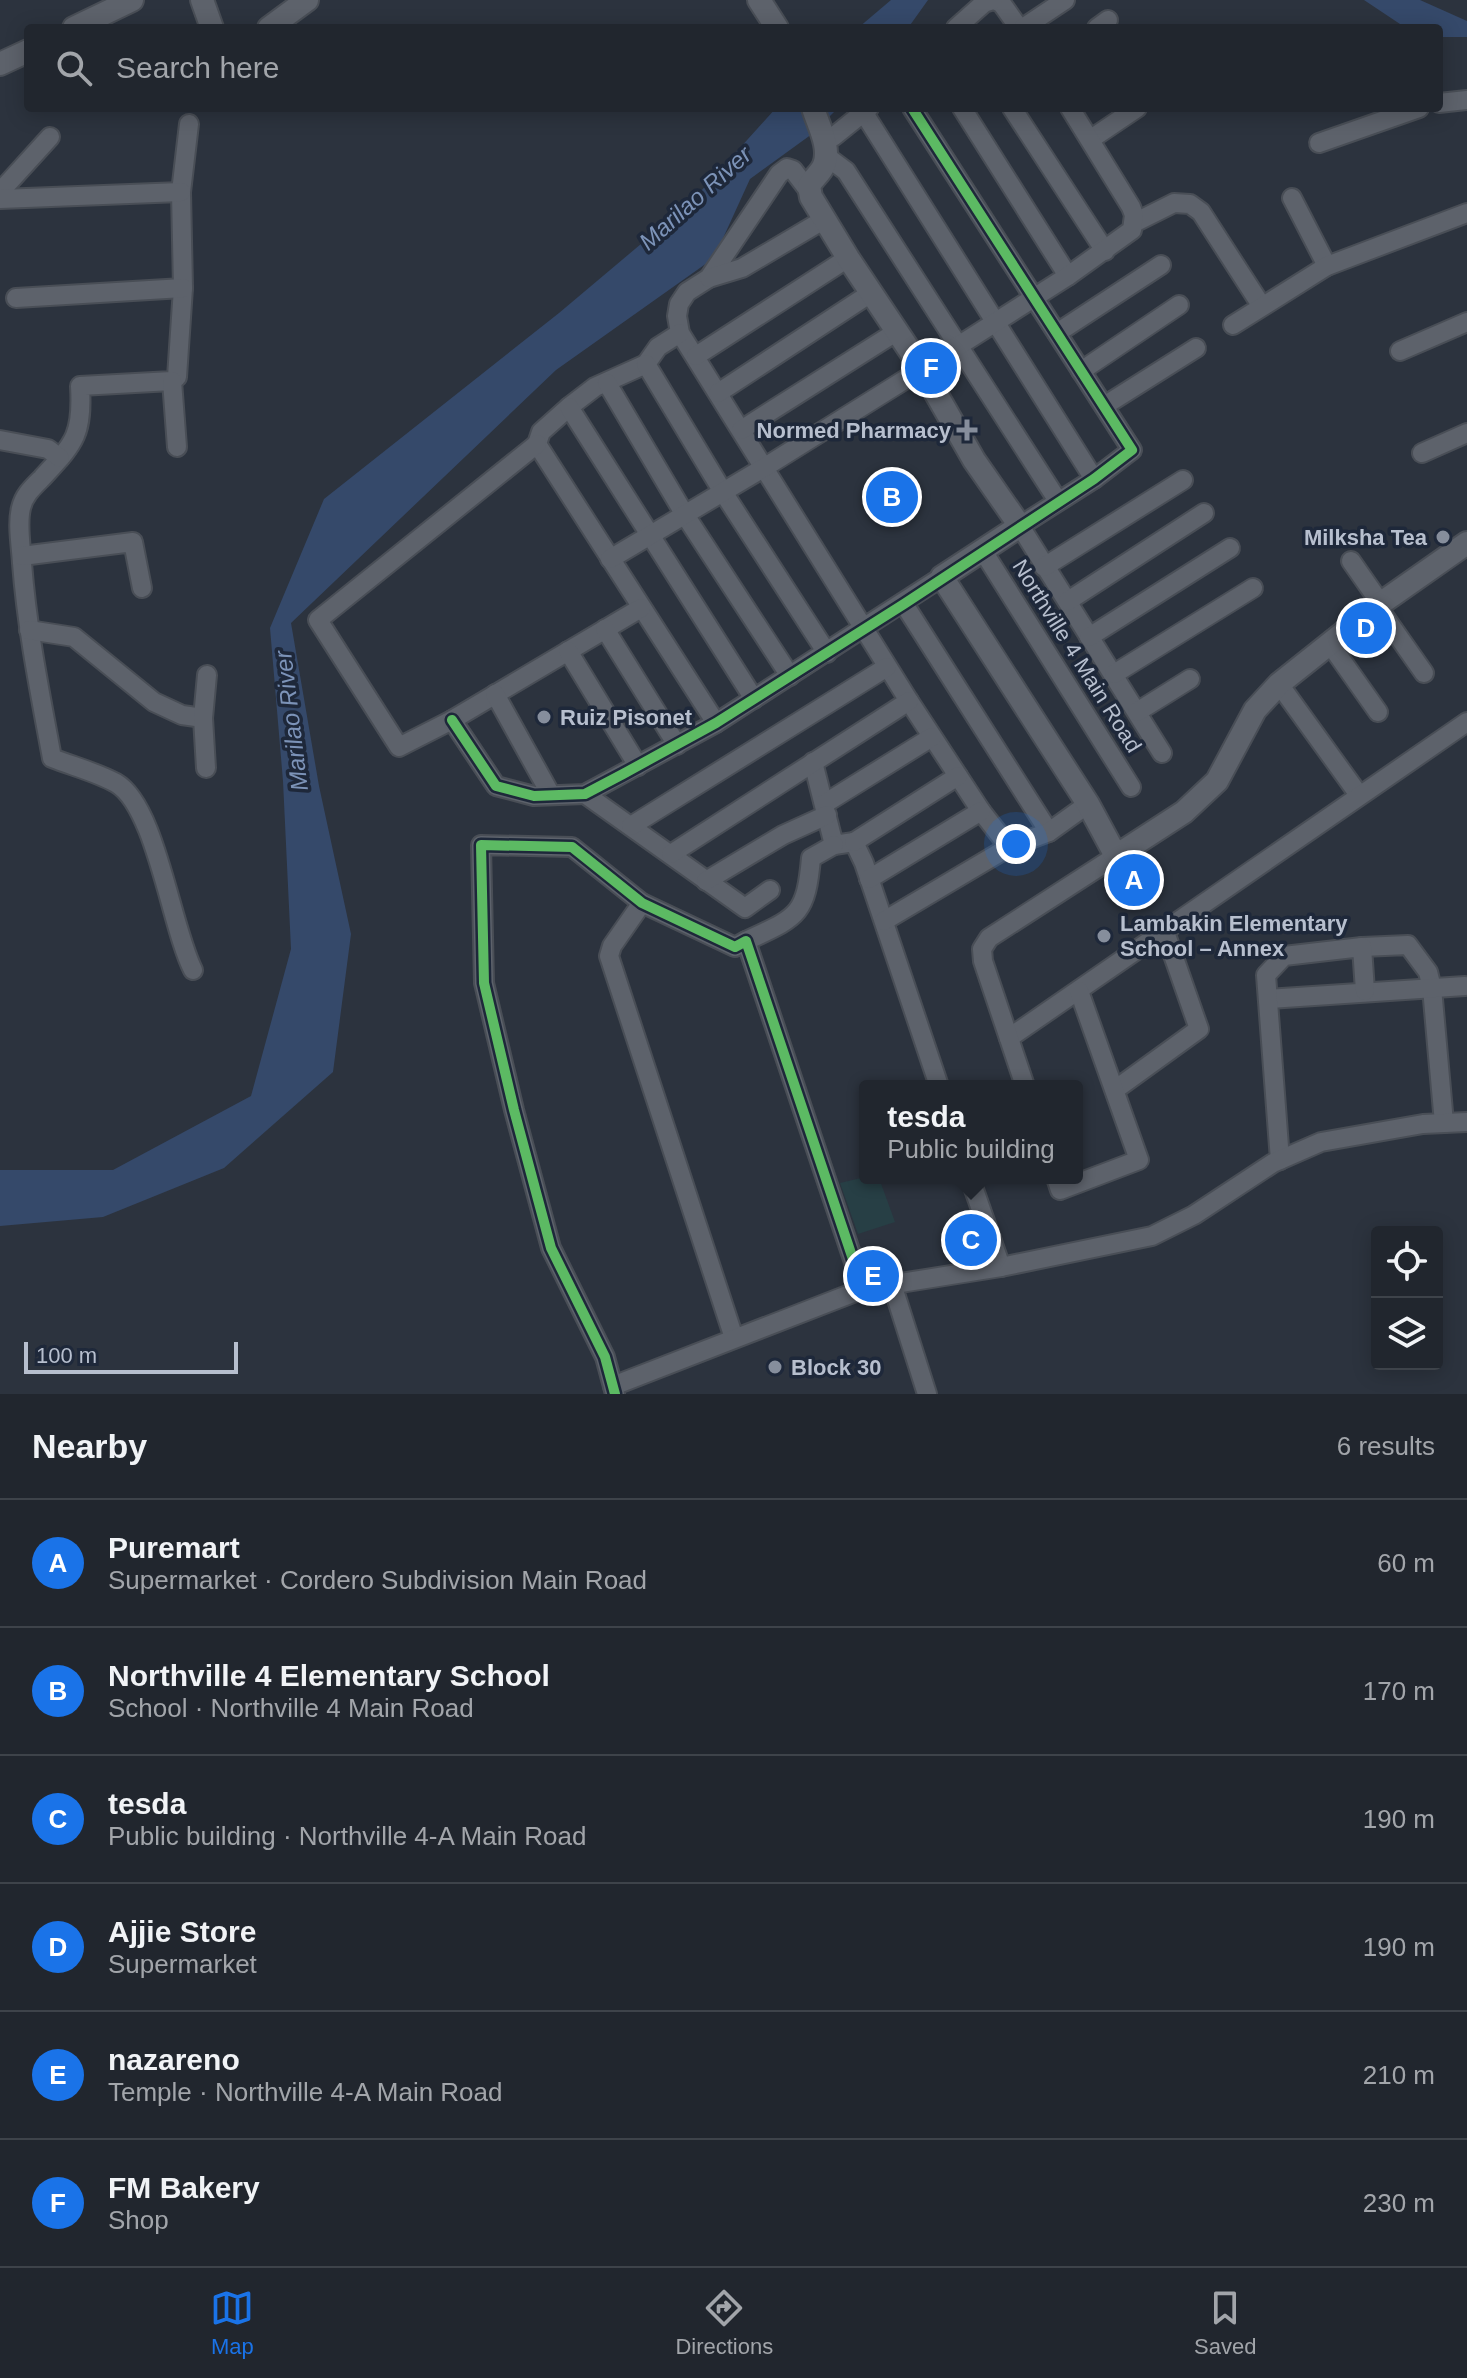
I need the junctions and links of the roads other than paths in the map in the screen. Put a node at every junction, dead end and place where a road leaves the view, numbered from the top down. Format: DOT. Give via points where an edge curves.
graph roads {
  1 [pos="132,0"];
  2 [pos="202,0"];
  3 [pos="307,0"];
  4 [pos="759,0"];
  5 [pos="994,0"];
  6 [pos="1065,0"];
  7 [pos="82,24"];
  8 [pos="211,24"];
  9 [pos="274,24"];
  10 [pos="774,24"];
  11 [pos="962,24"];
  12 [pos="1018,24"];
  13 [pos="1027,24"];
  14 [pos="24,53"];
  15 [pos="0,64"];
  16 [pos="1467,100"];
  17 [pos="1443,103"];
  18 [pos="815,112"];
  19 [pos="864,112"];
  20 [pos="867,112"];
  21 [pos="915,112"];
  22 [pos="965,112"];
  23 [pos="1015,112"];
  24 [pos="1073,112"];
  25 [pos="1131,112"];
  26 [pos="1408,112"];
  27 [pos="189,124"];
  28 [pos="50,137"];
  29 [pos="1091,139"];
  30 [pos="827,143"];
  31 [pos="1319,143"];
  32 [pos="809,191"];
  33 [pos="0,192"];
  34 [pos="181,192"];
  35 [pos="1292,198"];
  36 [pos="0,199"];
  37 [pos="1467,213"];
  38 [pos="825,219"];
  39 [pos="1134,223"];
  40 [pos="1105,251"];
  41 [pos="848,258"];
  42 [pos="1161,265"];
  43 [pos="1327,266"];
  44 [pos="1068,276"];
  45 [pos="709,278"];
  46 [pos="183,288"];
  47 [pos="871,293"];
  48 [pos="1034,297"];
  49 [pos="16,298"];
  50 [pos="1179,305"];
  51 [pos="1261,305"];
  52 [pos="995,322"];
  53 [pos="1467,322"];
  54 [pos="1233,325"];
  55 [pos="896,332"];
  56 [pos="680,333"];
  57 [pos="1057,333"];
  58 [pos="958,345"];
  59 [pos="1196,348"];
  60 [pos="1400,351"];
  61 [pos="696,356"];
  62 [pos="646,364"];
  63 [pos="922,369"];
  64 [pos="1081,371"];
  65 [pos="172,381"];
  66 [pos="607,383"];
  67 [pos="718,393"];
  68 [pos="1104,406"];
  69 [pos="569,407"];
  70 [pos="741,430"];
  71 [pos="1467,433"];
  72 [pos="0,440"];
  73 [pos="537,444"];
  74 [pos="177,447"];
  75 [pos="1422,453"];
  76 [pos="60,458"];
  77 [pos="765,467"];
  78 [pos="1094,479"];
  79 [pos="1183,480"];
  80 [pos="723,492"];
  81 [pos="1058,501"];
  82 [pos="1204,513"];
  83 [pos="685,515"];
  84 [pos="1020,526"];
  85 [pos="650,535"];
  86 [pos="1467,543"];
  87 [pos="1230,548"];
  88 [pos="983,551"];
  89 [pos="22,556"];
  90 [pos="610,559"];
  91 [pos="1351,561"];
  92 [pos="1044,567"];
  93 [pos="942,577"];
  94 [pos="142,588"];
  95 [pos="1253,588"];
  96 [pos="1068,601"];
  97 [pos="904,604"];
  98 [pos="1379,605"];
  99 [pos="641,608"];
  100 [pos="605,629"];
  101 [pos="864,629"];
  102 [pos="29,630"];
  103 [pos="1089,637"];
  104 [pos="1330,644"];
  105 [pos="568,651"];
  106 [pos="827,653"];
  107 [pos="887,667"];
  108 [pos="1424,673"];
  109 [pos="1114,674"];
  110 [pos="207,675"];
  111 [pos="790,676"];
  112 [pos="1190,679"];
  113 [pos="1279,684"];
  114 [pos="495,694"];
  115 [pos="754,699"];
  116 [pos="909,701"];
  117 [pos="1137,712"];
  118 [pos="1378,712"];
  119 [pos="203,718"];
  120 [pos="452,720"];
  121 [pos="1467,722"];
  122 [pos="716,723"];
  123 [pos="932,737"];
  124 [pos="677,745"];
  125 [pos="1162,753"];
  126 [pos="813,762"];
  127 [pos="638,766"];
  128 [pos="206,768"];
  129 [pos="958,776"];
  130 [pos="1131,787"];
  131 [pos="585,794"];
  132 [pos="551,795"];
  133 [pos="1359,795"];
  134 [pos="1088,804"];
  135 [pos="825,809"];
  136 [pos="981,811"];
  137 [pos="631,826"];
  138 [pos="1049,832"];
  139 [pos="854,842"];
  140 [pos="834,845"];
  141 [pos="1009,847"];
  142 [pos="671,854"];
  143 [pos="1116,856"];
  144 [pos="869,879"];
  145 [pos="706,881"];
  146 [pos="770,890"];
  147 [pos="642,903"];
  148 [pos="884,921"];
  149 [pos="1165,932"];
  150 [pos="746,941"];
  151 [pos="1362,947"];
  152 [pos="193,970"];
  153 [pos="1465,986"];
  154 [pos="1432,988"];
  155 [pos="1079,991"];
  156 [pos="1365,991"];
  157 [pos="1268,999"];
  158 [pos="1009,1038"];
  159 [pos="937,1080"];
  160 [pos="1023,1080"];
  161 [pos="1116,1089"];
  162 [pos="1467,1122"];
  163 [pos="1444,1123"];
  164 [pos="1280,1160"];
  165 [pos="1083,1177"];
  166 [pos="972,1184"];
  167 [pos="1001,1267"];
  168 [pos="892,1284"];
  169 [pos="863,1289"];
  170 [pos="734,1338"];
  171 [pos="614,1390"];
  172 [pos="927,1394"];
  1 -- 7 [label="street"];
  2 -- 8 [label="street"];
  3 -- 9 [label="street"];
  4 -- 10 [label="street"];
  5 -- 11 [label="street"];
  5 -- 12 [label="street"];
  6 -- 13 [label="street"];
  14 -- 15 [label="street"];
  16 -- 17 [label="street"];
  18 -- 30 [label="street"];
  19 -- 30 [label="street"];
  20 -- 52 [label="street"];
  21 -- 48 [label="street"];
  22 -- 44 [label="street"];
  23 -- 40 [label="street"];
  24 -- 29 [label="street"];
  25 -- 29 [label="street"];
  26 -- 31 [label="street"];
  27 -- 34 [label="street"];
  28 -- 33 [label="street"];
  29 -- 39 [label="street" via="1131,207"];
  30 -- 32 [label="street" via="823,167"];
  30 -- 58 [label="street"];
  32 -- 38 [label="street"];
  32 -- 45 [label="street" via="793,170 779,174"];
  34 -- 36 [label="street"];
  34 -- 46 [label="street"];
  35 -- 43 [label="street"];
  37 -- 43 [label="street"];
  38 -- 41 [label="street"];
  38 -- 45 [label="street" via="742,268"];
  39 -- 40 [label="street"];
  39 -- 51 [label="street" via="1174,203 1190,204 1201,212"];
  40 -- 44 [label="street"];
  41 -- 47 [label="street"];
  41 -- 61 [label="street"];
  42 -- 57 [label="street"];
  43 -- 51 [label="street"];
  44 -- 48 [label="street"];
  45 -- 56 [label="street" via="679,304"];
  46 -- 49 [label="street"];
  46 -- 65 [label="street" via="177,377"];
  47 -- 55 [label="street"];
  47 -- 67 [label="street"];
  48 -- 52 [label="street"];
  48 -- 57 [label="street"];
  50 -- 64 [label="street"];
  51 -- 54 [label="street"];
  52 -- 58 [label="street"];
  52 -- 78 [label="street"];
  53 -- 60 [label="street"];
  55 -- 63 [label="street"];
  55 -- 70 [label="street"];
  56 -- 61 [label="street"];
  56 -- 62 [label="street" via="658,347"];
  57 -- 64 [label="street"];
  58 -- 63 [label="street"];
  58 -- 81 [label="street"];
  59 -- 68 [label="street"];
  61 -- 67 [label="street"];
  62 -- 66 [label="street"];
  62 -- 80 [label="street"];
  63 -- 77 [label="street"];
  63 -- 84 [label="street" via="974,460"];
  64 -- 68 [label="street"];
  65 -- 74 [label="street"];
  65 -- 76 [label="street" via="80,386 79,431"];
  66 -- 69 [label="street"];
  66 -- 83 [label="street"];
  67 -- 70 [label="street"];
  68 -- 78 [label="street" via="1132,450"];
  69 -- 73 [label="street" via="541,432"];
  69 -- 85 [label="street"];
  70 -- 77 [label="street"];
  71 -- 75 [label="street"];
  72 -- 76 [label="street" via="48,449"];
  73 -- 90 [label="street"];
  73 -- 120 [label="street" via="318,620 399,747"];
  76 -- 89 [label="street" via="26,494 20,510"];
  77 -- 80 [label="street"];
  77 -- 101 [label="street"];
  78 -- 81 [label="street"];
  79 -- 92 [label="street"];
  80 -- 83 [label="street"];
  80 -- 106 [label="street"];
  81 -- 84 [label="street"];
  82 -- 96 [label="street"];
  83 -- 85 [label="street"];
  83 -- 111 [label="street"];
  84 -- 88 [label="street"];
  84 -- 92 [label="street"];
  85 -- 90 [label="street"];
  85 -- 115 [label="street"];
  86 -- 98 [label="street"];
  87 -- 103 [label="street"];
  88 -- 93 [label="street"];
  88 -- 130 [label="street, Northville 4 Main Road"];
  89 -- 94 [label="street" via="133,542"];
  89 -- 102 [label="street"];
  90 -- 99 [label="street"];
  91 -- 98 [label="street"];
  92 -- 96 [label="street"];
  93 -- 97 [label="street"];
  93 -- 134 [label="street"];
  95 -- 109 [label="street"];
  96 -- 103 [label="street"];
  97 -- 101 [label="street"];
  97 -- 138 [label="street"];
  98 -- 104 [label="street"];
  98 -- 108 [label="street"];
  99 -- 100 [label="street"];
  99 -- 122 [label="street"];
  100 -- 105 [label="street"];
  100 -- 124 [label="street"];
  101 -- 106 [label="street"];
  101 -- 107 [label="street"];
  102 -- 119 [label="street" via="74,637 154,702"];
  102 -- 152 [label="street" via="52,758 117,784 129,796 157,851"];
  103 -- 109 [label="street"];
  104 -- 113 [label="street"];
  104 -- 118 [label="street"];
  105 -- 114 [label="street"];
  105 -- 127 [label="street"];
  106 -- 111 [label="street"];
  107 -- 116 [label="street"];
  107 -- 137 [label="street"];
  109 -- 117 [label="street"];
  110 -- 119 [label="street"];
  111 -- 115 [label="street"];
  112 -- 117 [label="street"];
  113 -- 133 [label="street"];
  113 -- 143 [label="street" via="1255,710 1217,781 1184,812"];
  114 -- 120 [label="street"];
  114 -- 132 [label="street"];
  115 -- 122 [label="street"];
  116 -- 123 [label="street"];
  116 -- 126 [label="street"];
  117 -- 125 [label="street"];
  119 -- 128 [label="street"];
  120 -- 132 [label="street" via="496,786"];
  121 -- 133 [label="street"];
  122 -- 124 [label="street"];
  123 -- 129 [label="street"];
  123 -- 135 [label="street"];
  124 -- 127 [label="street"];
  126 -- 135 [label="street"];
  126 -- 142 [label="street"];
  127 -- 131 [label="street"];
  129 -- 136 [label="street"];
  129 -- 139 [label="street"];
  131 -- 132 [label="street"];
  131 -- 137 [label="street"];
  133 -- 149 [label="street"];
  134 -- 138 [label="street"];
  134 -- 143 [label="street"];
  135 -- 140 [label="street"];
  135 -- 145 [label="street"];
  136 -- 141 [label="street"];
  136 -- 144 [label="street"];
  137 -- 142 [label="street"];
  138 -- 141 [label="street"];
  139 -- 140 [label="street"];
  139 -- 144 [label="street"];
  140 -- 150 [label="street" via="811,858 805,900 787,922"];
  141 -- 148 [label="street"];
  142 -- 145 [label="street"];
  143 -- 158 [label="street" via="989,938 982,949"];
  144 -- 148 [label="street"];
  145 -- 146 [label="street" via="745,908"];
  147 -- 150 [label="street" via="735,947"];
  147 -- 170 [label="street" via="609,956"];
  147 -- 171 [label="street" via="572,847 481,845 484,983 514,1110 551,1248 605,1357"];
  148 -- 159 [label="street"];
  149 -- 155 [label="street"];
  149 -- 161 [label="street" via="1199,1029"];
  150 -- 169 [label="street"];
  151 -- 154 [label="street" via="1408,945 1428,972"];
  151 -- 156 [label="street"];
  151 -- 157 [label="street" via="1284,956 1266,975"];
  153 -- 154 [label="street"];
  154 -- 156 [label="street"];
  154 -- 163 [label="street"];
  155 -- 158 [label="street"];
  155 -- 161 [label="street"];
  156 -- 157 [label="street"];
  157 -- 164 [label="street"];
  158 -- 160 [label="street"];
  161 -- 165 [label="street" via="1139,1160"];
  162 -- 163 [label="street"];
  163 -- 164 [label="street" via="1321,1142"];
  164 -- 167 [label="street" via="1152,1236"];
  166 -- 167 [label="street"];
  167 -- 168 [label="street"];
  168 -- 169 [label="street"];
  168 -- 172 [label="street"];
  169 -- 170 [label="street"];
  170 -- 171 [label="street"];
}
